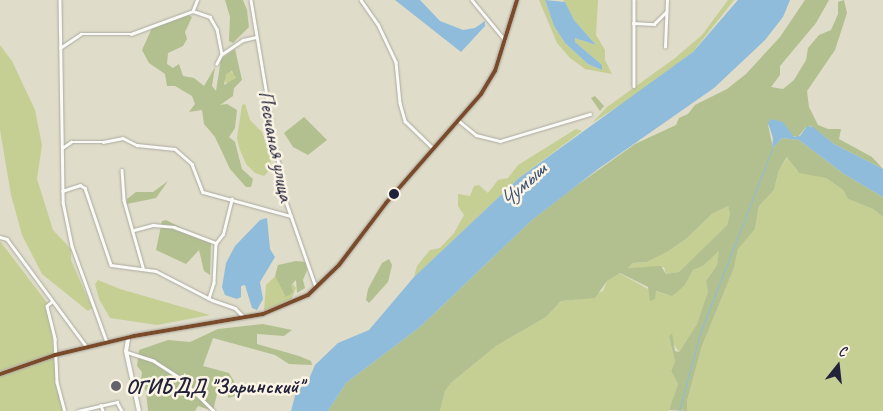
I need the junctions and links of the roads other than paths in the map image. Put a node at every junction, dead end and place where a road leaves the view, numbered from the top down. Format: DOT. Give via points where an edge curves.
graph roads {
  1 [pos="60,0"];
  2 [pos="197,0"];
  3 [pos="251,0"];
  4 [pos="361,0"];
  5 [pos="472,0"];
  6 [pos="517,0"];
  7 [pos="634,0"];
  8 [pos="667,0"];
  9 [pos="193,11"];
  10 [pos="667,11"];
  11 [pos="633,23"];
  12 [pos="256,37"];
  13 [pos="506,41"];
  14 [pos="665,47"];
  15 [pos="60,48"];
  16 [pos="222,54"];
  17 [pos="217,64"];
  18 [pos="634,86"];
  19 [pos="590,114"];
  20 [pos="459,121"];
  21 [pos="62,148"];
  22 [pos="433,148"];
  23 [pos="122,170"];
  24 [pos="62,190"];
  25 [pos="232,200"];
  26 [pos="291,216"];
  27 [pos="134,230"];
  28 [pos="0,237"];
  29 [pos="216,243"];
  30 [pos="143,267"];
  31 [pos="316,288"];
  32 [pos="209,298"];
  33 [pos="52,302"];
  34 [pos="244,317"];
  35 [pos="128,339"];
  36 [pos="107,342"];
  37 [pos="87,347"];
  38 [pos="126,351"];
  39 [pos="55,355"];
  40 [pos="0,374"];
  41 [pos="101,405"];
  42 [pos="64,411"];
  43 [pos="78,411"];
  44 [pos="103,411"];
  45 [pos="122,411"];
  46 [pos="139,411"];
  47 [pos="214,411"];
  1 -- 15 [label="street"];
  2 -- 9 [label="street"];
  3 -- 12 [label="street, Песчаная улица"];
  4 -- 22 [label="street" via="378,24 396,62 400,103 406,120"];
  5 -- 13 [label="street"];
  6 -- 13 [label="street"];
  7 -- 11 [label="street"];
  8 -- 10 [label="street"];
  9 -- 15 [label="street" via="131,34 81,34"];
  9 -- 16 [label="street" via="205,14 214,23"];
  10 -- 11 [label="street" via="654,24"];
  10 -- 14 [label="street"];
  11 -- 18 [label="street"];
  12 -- 16 [label="street" via="243,40"];
  12 -- 26 [label="street, Песчаная улица" via="272,119 270,134"];
  13 -- 20 [label="street" via="489,84"];
  15 -- 21 [label="street"];
  16 -- 17 [label="street"];
  19 -- 20 [label="street" via="500,140 476,135"];
  20 -- 22 [label="street"];
  21 -- 24 [label="street"];
  21 -- 25 [label="street" via="70,142 123,138 143,147 175,149 192,164 203,192"];
  22 -- 31 [label="street" via="340,265"];
  23 -- 27 [label="street" via="124,200"];
  24 -- 30 [label="street" via="80,185 85,188 111,265"];
  24 -- 36 [label="street" via="72,246"];
  25 -- 26 [label="street"];
  25 -- 29 [label="street" via="223,234"];
  26 -- 31 [label="street, Песчаная улица"];
  27 -- 29 [label="street" via="154,225 174,227"];
  27 -- 30 [label="street"];
  28 -- 33 [label="street" via="7,239"];
  29 -- 32 [label="street" via="214,283"];
  30 -- 32 [label="street" via="179,281"];
  31 -- 34 [label="street" via="277,310"];
  32 -- 34 [label="street" via="235,308"];
  33 -- 37 [label="street"];
  33 -- 39 [label="street" via="47,306"];
  34 -- 35 [label="street"];
  35 -- 36 [label="street"];
  35 -- 38 [label="street"];
  36 -- 37 [label="street"];
  37 -- 39 [label="street"];
  38 -- 46 [label="street"];
  38 -- 47 [label="street" via="154,361 180,378"];
  39 -- 40 [label="street"];
  39 -- 42 [label="street"];
  41 -- 43 [label="street"];
  41 -- 44 [label="street"];
  41 -- 45 [label="street" via="117,402"];
}
